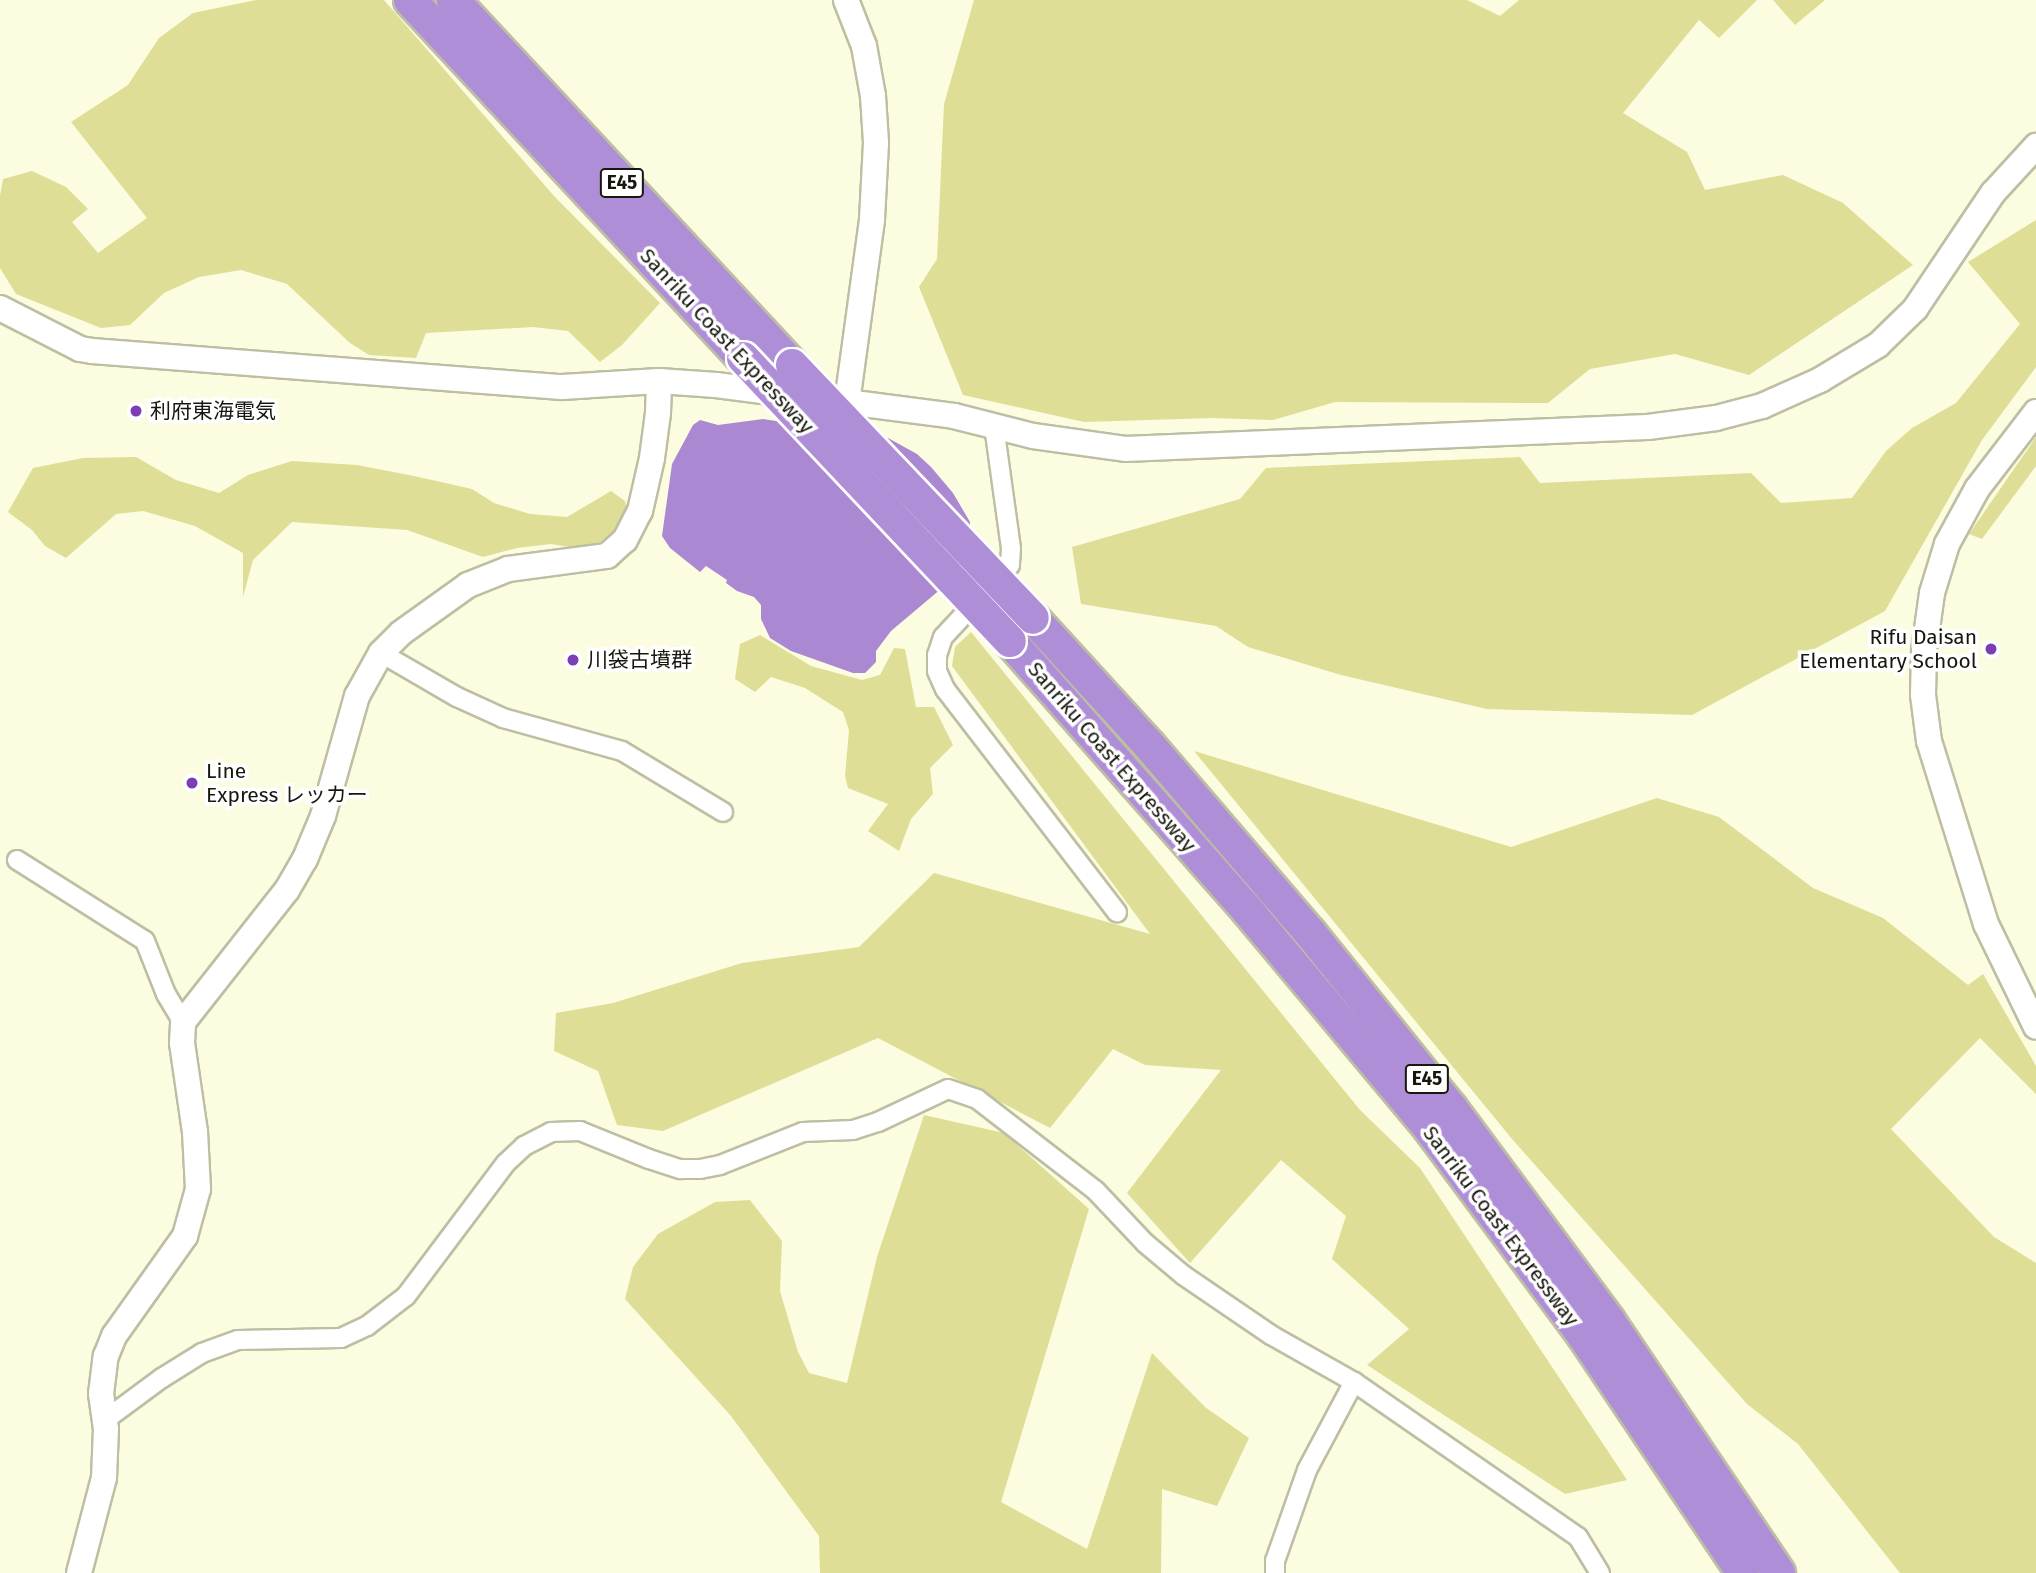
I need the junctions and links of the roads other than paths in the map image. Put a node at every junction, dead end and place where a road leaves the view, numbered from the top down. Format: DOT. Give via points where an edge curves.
graph roads {
  1 [pos="410,0"];
  2 [pos="453,0"];
  3 [pos="846,0"];
  4 [pos="2036,146"];
  5 [pos="0,308"];
  6 [pos="659,381"];
  7 [pos="847,402"];
  8 [pos="2036,412"];
  9 [pos="994,426"];
  10 [pos="381,653"];
  11 [pos="723,812"];
  12 [pos="18,860"];
  13 [pos="1117,912"];
  14 [pos="183,1022"];
  15 [pos="2036,1027"];
  16 [pos="1354,1382"];
  17 [pos="105,1420"];
  18 [pos="79,1573"];
  19 [pos="1275,1573"];
  20 [pos="1600,1573"];
  21 [pos="1742,1573"];
  22 [pos="1779,1573"];
  1 -- 21 [label="highway, Sanriku Coast Expressway / E45, bridge" via="1010,641 1248,911 1430,1129 1583,1335"];
  2 -- 22 [label="highway, Sanriku Coast Expressway / E45, bridge" via="1149,745 1302,924 1451,1108 1609,1321"];
  3 -- 7 [label="street" via="864,46 876,143 872,220"];
  4 -- 9 [label="street" via="1993,193 1897,329 1820,380 1762,406 1648,427 1193,447 1090,446"];
  5 -- 6 [label="street" via="92,351 562,387"];
  6 -- 7 [label="street"];
  6 -- 10 [label="street" via="658,413 640,511 617,550 607,556 527,565 487,576 429,612"];
  7 -- 9 [label="street"];
  8 -- 15 [label="street" via="1977,489 1947,544 1932,593 1923,695 1929,741 1986,923"];
  9 -- 13 [label="street" via="1010,565 943,637 937,671 945,689"];
  10 -- 11 [label="street" via="503,718 622,751"];
  10 -- 14 [label="street" via="356,696 323,816 304,859 287,890"];
  12 -- 14 [label="street" via="145,941"];
  14 -- 17 [label="street" via="198,1189 184,1236 114,1336 101,1394"];
  16 -- 17 [label="street" via="1271,1335 1183,1275 1096,1191 977,1099 948,1089 878,1122 853,1130 803,1132 700,1169 680,1169 580,1131 551,1132 524,1146 506,1163 406,1296 367,1326 341,1338 238,1340 202,1353"];
  16 -- 19 [label="street" via="1307,1470 1275,1561"];
  16 -- 20 [label="street" via="1578,1537"];
  17 -- 18 [label="street" via="104,1478"];
}
